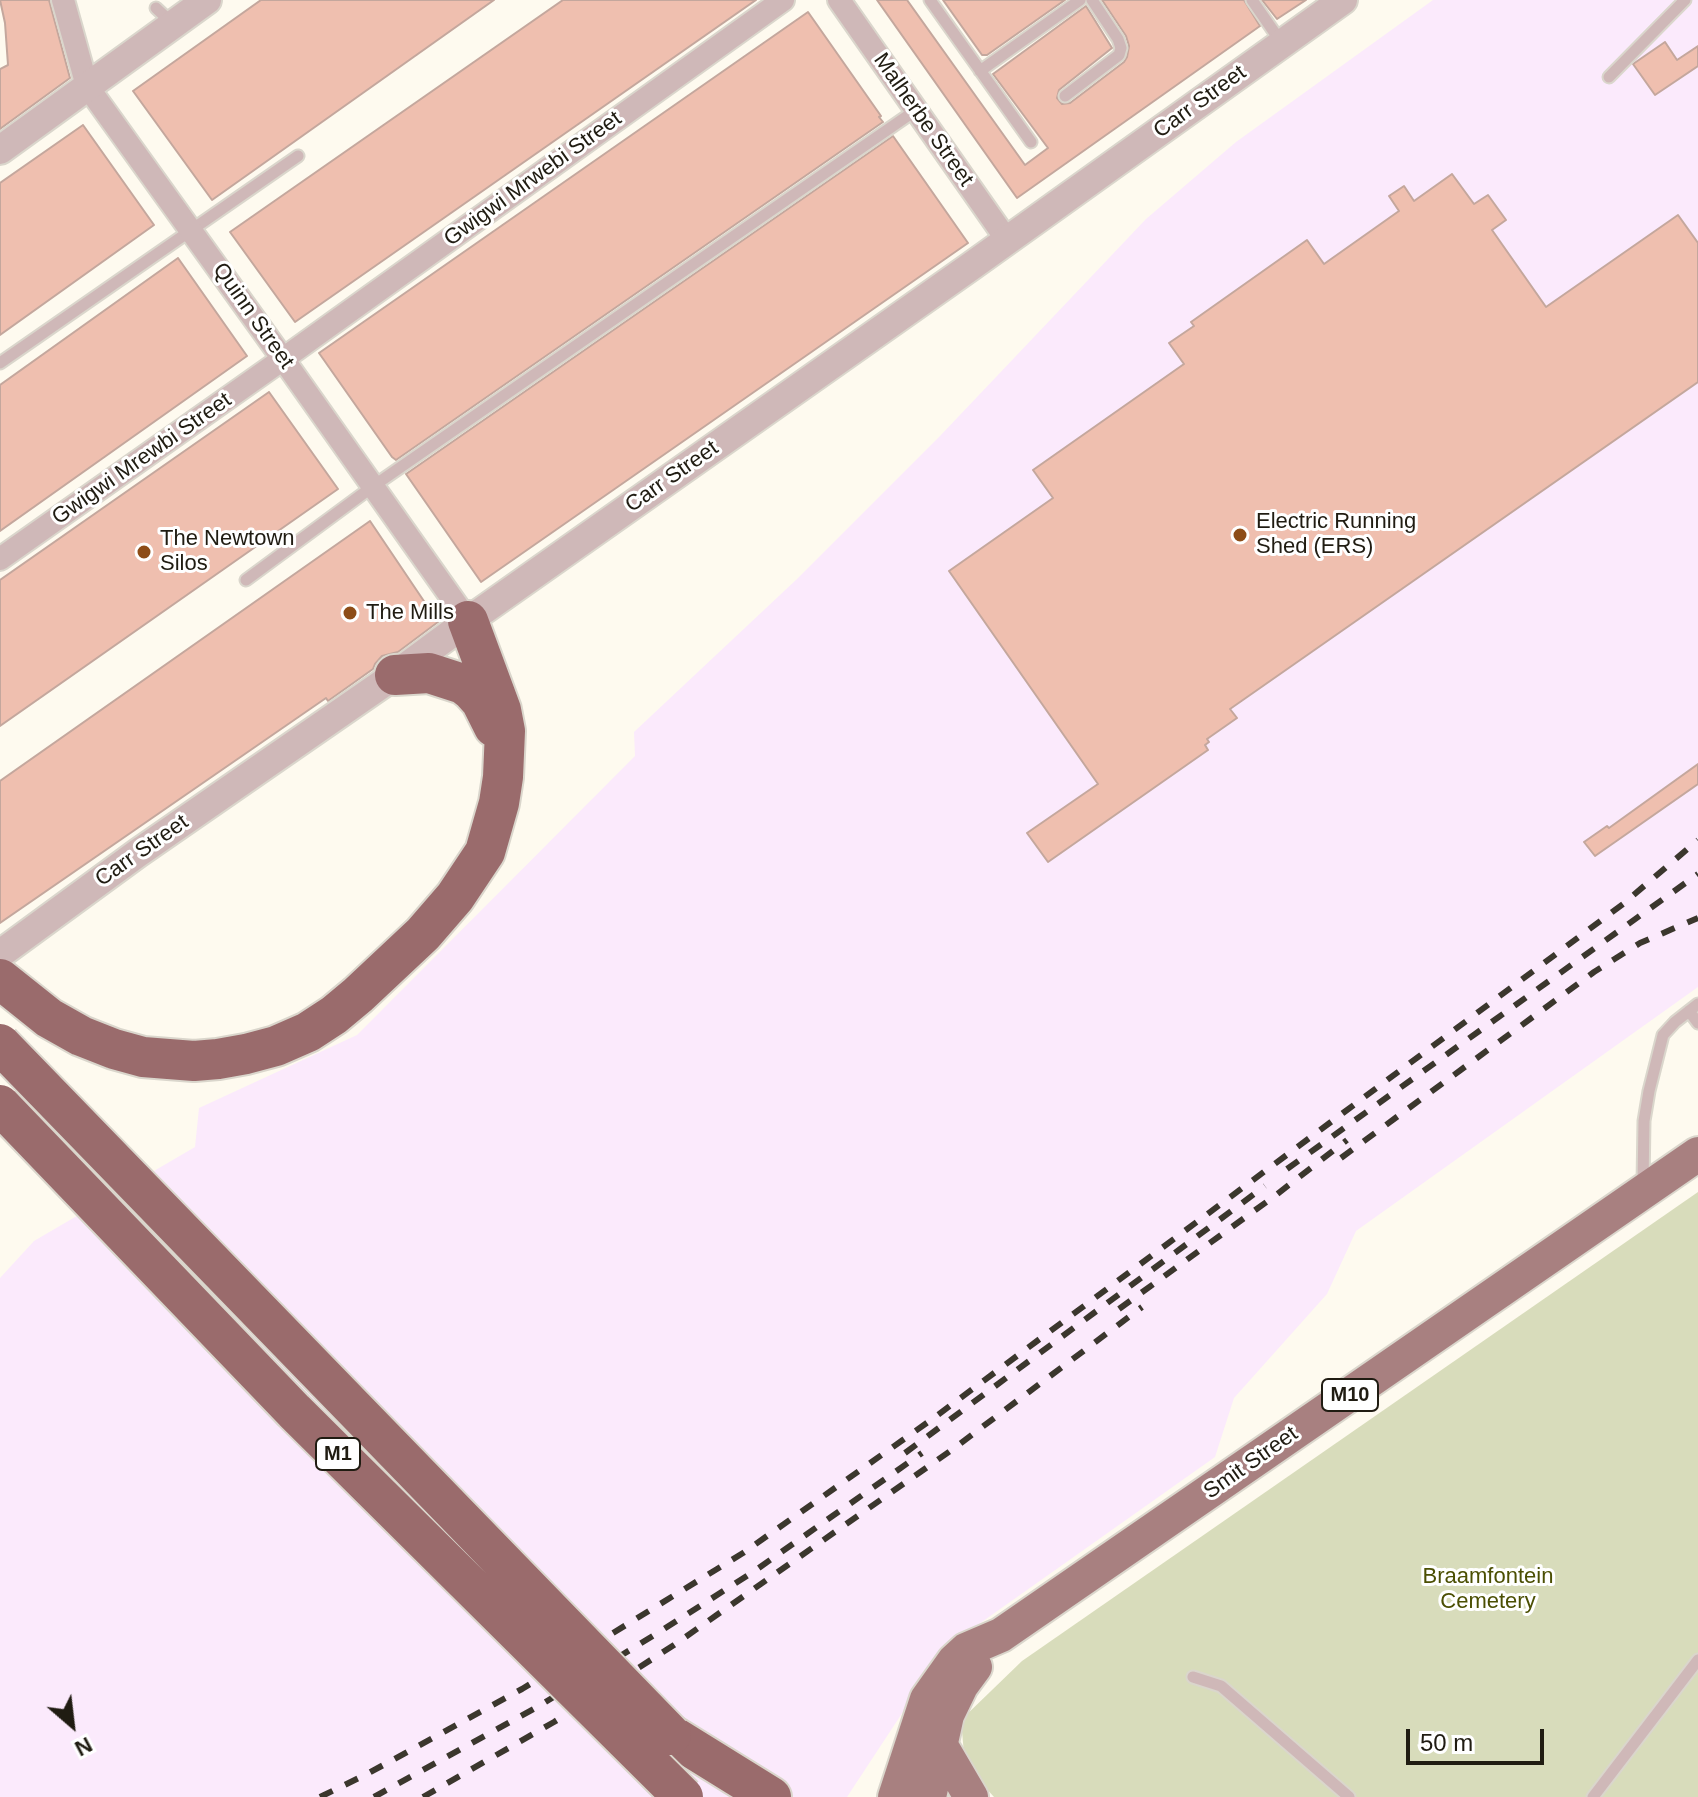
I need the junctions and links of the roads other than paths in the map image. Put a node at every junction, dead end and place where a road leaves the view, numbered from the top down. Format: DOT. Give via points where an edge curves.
graph roads {
  1 [pos="207,0"];
  2 [pos="783,0"];
  3 [pos="839,0"];
  4 [pos="930,0"];
  5 [pos="1080,0"];
  6 [pos="1092,0"];
  7 [pos="1252,0"];
  8 [pos="1343,0"];
  9 [pos="1685,0"];
  10 [pos="65,1"];
  11 [pos="1282,43"];
  12 [pos="980,71"];
  13 [pos="1609,77"];
  14 [pos="87,86"];
  15 [pos="1065,96"];
  16 [pos="916,110"];
  17 [pos="1031,142"];
  18 [pos="0,150"];
  19 [pos="298,156"];
  20 [pos="192,230"];
  21 [pos="1007,240"];
  22 [pos="283,359"];
  23 [pos="0,363"];
  24 [pos="372,487"];
  25 [pos="0,559"];
  26 [pos="246,580"];
  27 [pos="468,621"];
  28 [pos="395,675"];
  29 [pos="505,748"];
  30 [pos="0,954"];
  31 [pos="0,979"];
  32 [pos="1694,1008"];
  33 [pos="1698,1023"];
  34 [pos="0,1044"];
  35 [pos="0,1105"];
  36 [pos="1698,1154"];
  37 [pos="1643,1192"];
  38 [pos="1001,1635"];
  39 [pos="1698,1660"];
  40 [pos="1193,1677"];
  41 [pos="671,1735"];
  42 [pos="940,1744"];
  43 [pos="909,1796"];
  44 [pos="683,1797"];
  45 [pos="736,1797"];
  46 [pos="771,1797"];
  47 [pos="971,1797"];
  48 [pos="1349,1797"];
  49 [pos="1593,1797"];
  1 -- 14 [label="street" via="164,16"];
  2 -- 22 [label="street, Gwigwi Mrwebi Street"];
  3 -- 16 [label="street, Malherbe Street"];
  4 -- 12 [label="lane"];
  5 -- 12 [label="lane"];
  6 -- 15 [label="lane" via="1121,48 1119,55"];
  7 -- 11 [label="lane"];
  8 -- 11 [label="street, Carr Street"];
  9 -- 13 [label="lane"];
  10 -- 14 [label="street, Quinn Street"];
  11 -- 21 [label="street, Carr Street"];
  12 -- 17 [label="lane"];
  14 -- 18 [label="street"];
  14 -- 20 [label="street, Quinn Street"];
  16 -- 21 [label="street, Malherbe Street"];
  16 -- 24 [label="lane"];
  19 -- 20 [label="lane"];
  20 -- 22 [label="street, Quinn Street"];
  20 -- 23 [label="lane"];
  21 -- 27 [label="street, Carr Street"];
  22 -- 24 [label="street, Quinn Street"];
  22 -- 25 [label="street, Gwigwi Mrewbi Street"];
  24 -- 26 [label="lane"];
  24 -- 27 [label="street, Quinn Street"];
  27 -- 28 [label="street, Carr Street"];
  27 -- 29 [label="highway" via="501,710"];
  28 -- 29 [label="highway" via="429,673 463,684 481,701"];
  28 -- 30 [label="street, Carr Street"];
  29 -- 31 [label="highway" via="499,803 485,852 473,872 423,934 358,995 308,1032 276,1046 218,1059 143,1057 81,1036"];
  32 -- 33 [label="lane"];
  32 -- 37 [label="lane" via="1663,1035 1644,1121"];
  34 -- 41 [label="highway, M1, bridge"];
  35 -- 44 [label="highway, M1, bridge" via="294,1411"];
  36 -- 37 [label="main road, Smit Street / M10"];
  37 -- 38 [label="main road, Smit Street / M10"];
  38 -- 42 [label="main road, Smit Street / M10" via="961,1686"];
  38 -- 43 [label="main road, Smit Street / M10" via="966,1650 927,1699"];
  39 -- 49 [label="lane"];
  40 -- 48 [label="lane" via="1221,1686"];
  41 -- 45 [label="highway, M1"];
  41 -- 46 [label="highway"];
  42 -- 43 [label="main road, Smit Street / M10"];
  42 -- 47 [label="main road"];
}
